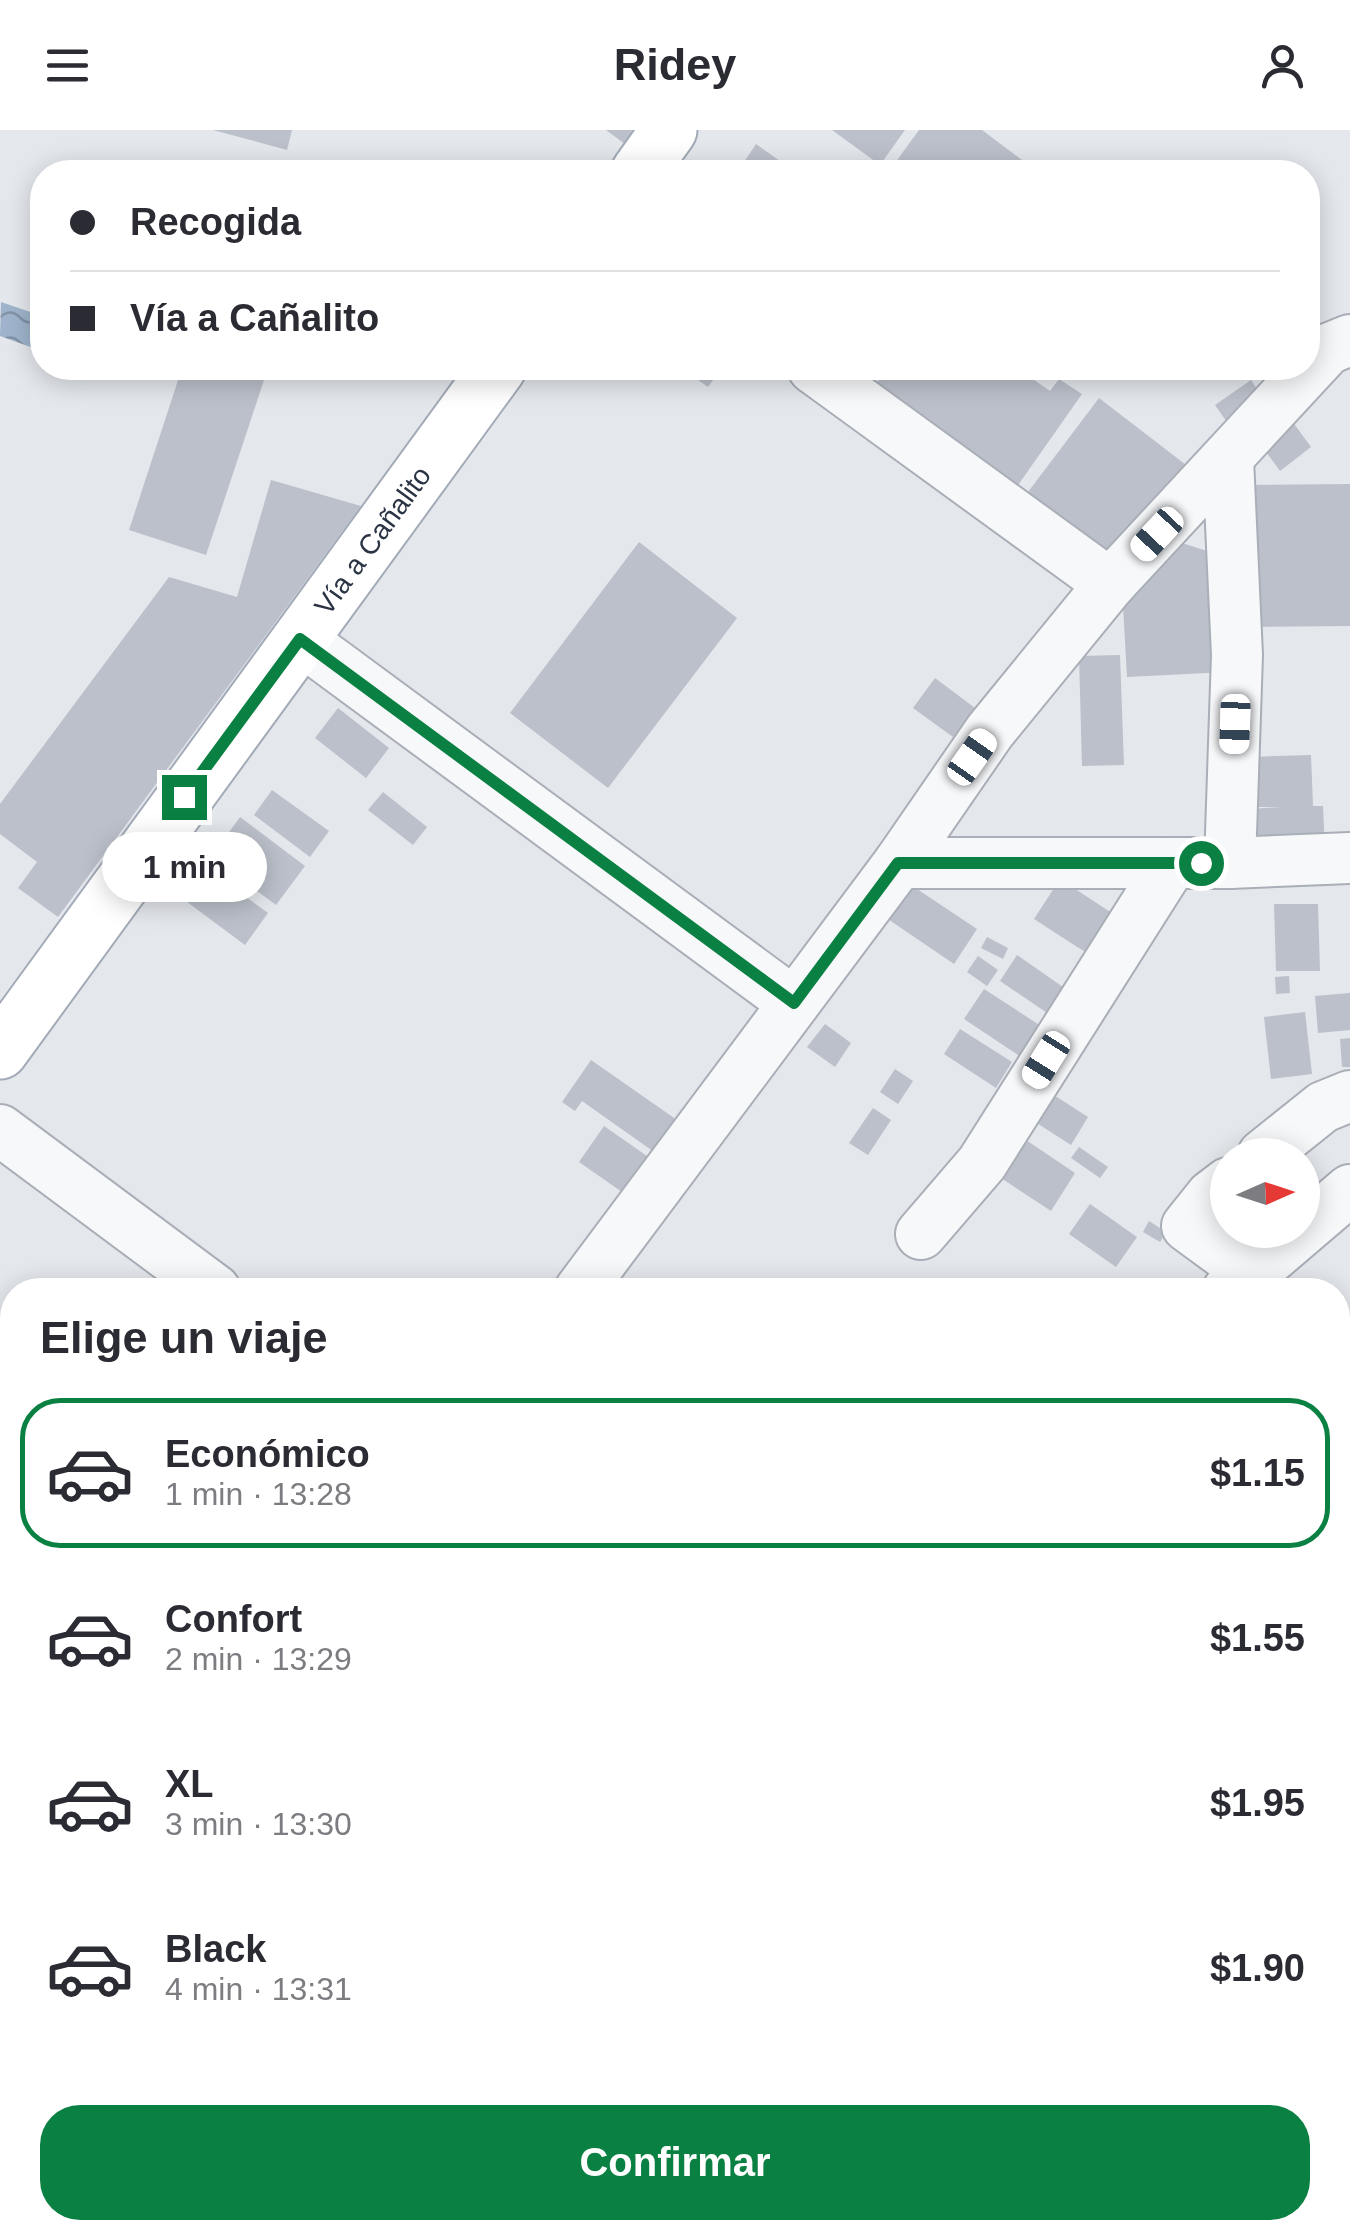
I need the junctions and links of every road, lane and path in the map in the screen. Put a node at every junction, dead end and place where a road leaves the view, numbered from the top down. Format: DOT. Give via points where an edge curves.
graph roads {
  1 [pos="669,130"];
  2 [pos="648,160"];
  3 [pos="1350,340"];
  4 [pos="1320,357"];
  5 [pos="489,380"];
  6 [pos="830,380"];
  7 [pos="1299,380"];
  8 [pos="1228,459"];
  9 [pos="1110,584"];
  10 [pos="300,639"];
  11 [pos="1350,858"];
  12 [pos="898,863"];
  13 [pos="1172,863"];
  14 [pos="1230,864"];
  15 [pos="794,1003"];
  16 [pos="0,1051"];
  17 [pos="1350,1096"];
  18 [pos="0,1130"];
  19 [pos="1285,1138"];
  20 [pos="1350,1190"];
  21 [pos="1210,1197"];
  22 [pos="922,1234"];
  23 [pos="199,1278"];
  24 [pos="589,1278"];
  25 [pos="1236,1278"];
  26 [pos="1245,1278"];
  1 -- 2 [label="main road"];
  3 -- 4 [label="street"];
  5 -- 10 [label="main road, Vía a Cañalito"];
  6 -- 9 [label="street"];
  7 -- 8 [label="street"];
  8 -- 9 [label="street"];
  8 -- 14 [label="street" via="1237,654"];
  9 -- 12 [label="street" via="990,731"];
  10 -- 15 [label="street"];
  10 -- 16 [label="main road, Vía a Cañalito"];
  11 -- 14 [label="street"];
  12 -- 13 [label="street"];
  12 -- 15 [label="street"];
  13 -- 14 [label="street"];
  13 -- 22 [label="street" via="982,1163"];
  15 -- 24 [label="street"];
  17 -- 19 [label="street"];
  18 -- 23 [label="street"];
  20 -- 26 [label="street"];
  21 -- 25 [label="street" via="1188,1226"];
}
